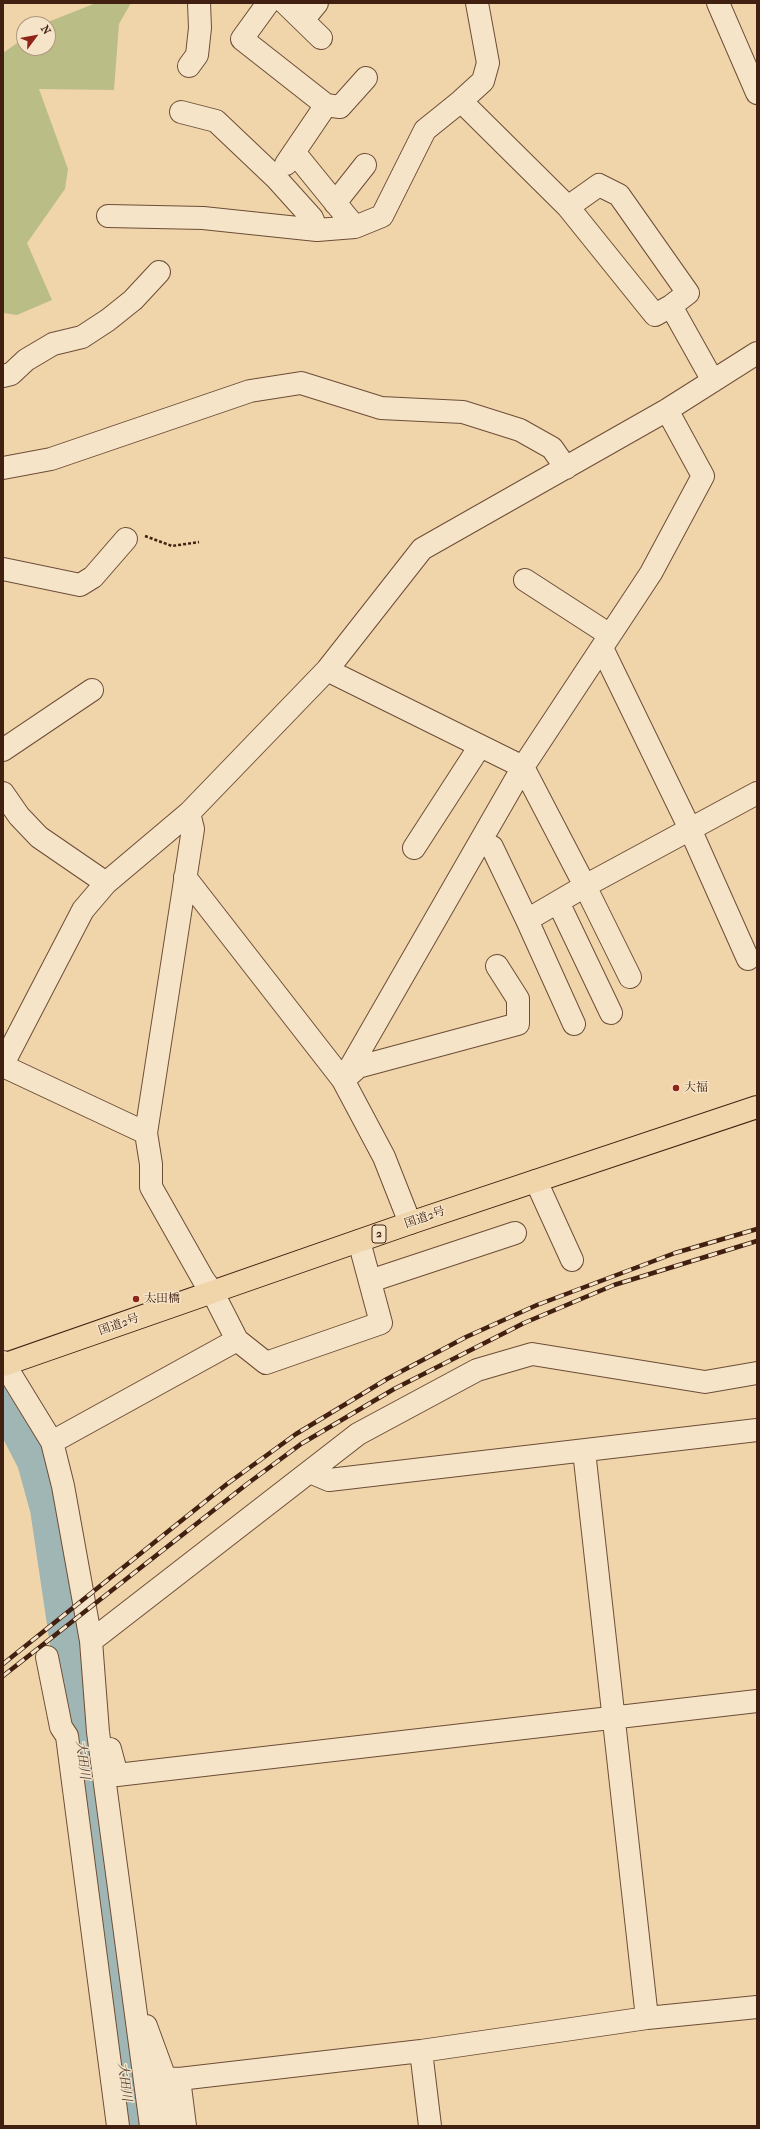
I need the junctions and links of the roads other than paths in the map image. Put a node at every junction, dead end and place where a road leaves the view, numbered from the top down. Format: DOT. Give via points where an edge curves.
graph roads {
  1 [pos="199,3"];
  2 [pos="268,3"];
  3 [pos="285,3"];
  4 [pos="317,3"];
  5 [pos="477,3"];
  6 [pos="718,3"];
  7 [pos="303,20"];
  8 [pos="321,38"];
  9 [pos="189,66"];
  10 [pos="366,78"];
  11 [pos="757,93"];
  12 [pos="461,101"];
  13 [pos="326,105"];
  14 [pos="181,112"];
  15 [pos="294,152"];
  16 [pos="365,165"];
  17 [pos="276,178"];
  18 [pos="335,203"];
  19 [pos="568,207"];
  20 [pos="108,216"];
  21 [pos="355,228"];
  22 [pos="317,230"];
  23 [pos="159,272"];
  24 [pos="670,306"];
  25 [pos="757,353"];
  26 [pos="3,376"];
  27 [pos="713,381"];
  28 [pos="667,410"];
  29 [pos="3,468"];
  30 [pos="566,468"];
  31 [pos="126,539"];
  32 [pos="3,569"];
  33 [pos="525,580"];
  34 [pos="606,642"];
  35 [pos="327,670"];
  36 [pos="92,690"];
  37 [pos="480,746"];
  38 [pos="3,750"];
  39 [pos="523,767"];
  40 [pos="3,793"];
  41 [pos="757,793"];
  42 [pos="189,813"];
  43 [pos="690,829"];
  44 [pos="480,843"];
  45 [pos="414,848"];
  46 [pos="185,877"];
  47 [pos="106,883"];
  48 [pos="585,886"];
  49 [pos="558,902"];
  50 [pos="527,920"];
  51 [pos="748,959"];
  52 [pos="497,966"];
  53 [pos="630,978"];
  54 [pos="611,1013"];
  55 [pos="574,1024"];
  56 [pos="3,1065"];
  57 [pos="343,1080"];
  58 [pos="757,1107"];
  59 [pos="146,1133"];
  60 [pos="536,1181"];
  61 [pos="410,1223"];
  62 [pos="515,1232"];
  63 [pos="359,1241"];
  64 [pos="572,1260"];
  65 [pos="370,1281"];
  66 [pos="213,1293"];
  67 [pos="237,1340"];
  68 [pos="4,1364"];
  69 [pos="757,1373"];
  70 [pos="757,1430"];
  71 [pos="52,1442"];
  72 [pos="584,1451"];
  73 [pos="310,1472"];
  74 [pos="91,1641"];
  75 [pos="47,1657"];
  76 [pos="757,1701"];
  77 [pos="614,1718"];
  78 [pos="98,1732"];
  79 [pos="133,2005"];
  80 [pos="757,2007"];
  81 [pos="647,2018"];
  82 [pos="421,2051"];
  83 [pos="172,2078"];
  84 [pos="118,2126"];
  85 [pos="151,2126"];
  86 [pos="163,2126"];
  87 [pos="185,2126"];
  88 [pos="430,2126"];
  1 -- 9 [label="street" via="197,54"];
  2 -- 13 [label="street" via="242,39"];
  3 -- 7 [label="street"];
  4 -- 7 [label="street"];
  5 -- 12 [label="street" via="488,63 483,81"];
  6 -- 11 [label="street"];
  7 -- 8 [label="street"];
  10 -- 13 [label="street" via="340,107"];
  12 -- 19 [label="street"];
  12 -- 21 [label="street" via="425,130 382,216"];
  13 -- 15 [label="street"];
  14 -- 17 [label="street" via="216,121"];
  15 -- 17 [label="street"];
  15 -- 18 [label="street"];
  16 -- 18 [label="street"];
  17 -- 22 [label="street" via="312,218"];
  18 -- 21 [label="street"];
  19 -- 24 [label="street" via="655,315"];
  19 -- 24 [label="street" via="599,185 619,196 688,293"];
  20 -- 22 [label="street" via="202,218"];
  21 -- 22 [label="street"];
  23 -- 26 [label="street" via="133,300 108,320 82,337 53,344 26,360 11,374"];
  24 -- 27 [label="street"];
  25 -- 27 [label="street"];
  27 -- 28 [label="street"];
  28 -- 30 [label="street"];
  28 -- 34 [label="street" via="702,476 651,573"];
  29 -- 30 [label="street" via="51,459 250,391 301,383 381,408 463,412 520,430 552,448"];
  30 -- 35 [label="street" via="422,549"];
  31 -- 32 [label="street" via="93,577 80,585"];
  33 -- 34 [label="street"];
  34 -- 39 [label="street"];
  34 -- 43 [label="street"];
  35 -- 37 [label="street"];
  35 -- 42 [label="street"];
  36 -- 38 [label="street"];
  37 -- 39 [label="street"];
  37 -- 45 [label="street"];
  39 -- 44 [label="street"];
  39 -- 48 [label="street"];
  40 -- 47 [label="street" via="19,816 39,837"];
  41 -- 43 [label="street"];
  42 -- 46 [label="street" via="193,829"];
  42 -- 47 [label="street"];
  43 -- 48 [label="street"];
  43 -- 51 [label="street"];
  44 -- 50 [label="street" via="492,847"];
  44 -- 57 [label="street"];
  46 -- 57 [label="street"];
  46 -- 59 [label="street"];
  47 -- 56 [label="street" via="83,910"];
  48 -- 49 [label="street"];
  48 -- 53 [label="street"];
  49 -- 50 [label="street"];
  49 -- 54 [label="street"];
  50 -- 55 [label="street"];
  52 -- 57 [label="street" via="518,999 518,1024 358,1067"];
  56 -- 59 [label="street"];
  57 -- 61 [label="street" via="384,1157"];
  58 -- 60 [label="highway, 国道2号 / 2"];
  59 -- 66 [label="street" via="151,1164 151,1187"];
  60 -- 61 [label="highway, 国道2号 / 2"];
  60 -- 64 [label="street"];
  61 -- 63 [label="highway, 国道2号 / 2"];
  62 -- 65 [label="street"];
  63 -- 65 [label="street"];
  63 -- 66 [label="highway, 国道2号 / 2"];
  65 -- 67 [label="street" via="381,1324 266,1363"];
  66 -- 67 [label="street"];
  66 -- 68 [label="highway, 国道2号 / 2"];
  67 -- 71 [label="street"];
  68 -- 71 [label="street"];
  69 -- 73 [label="street" via="705,1382 532,1354 477,1370 358,1434"];
  70 -- 72 [label="street"];
  71 -- 74 [label="street" via="64,1486"];
  72 -- 73 [label="street" via="329,1480"];
  72 -- 77 [label="street"];
  73 -- 74 [label="street"];
  74 -- 78 [label="street"];
  75 -- 84 [label="street" via="61,1727 67,1736"];
  76 -- 77 [label="street"];
  77 -- 78 [label="street" via="117,1775 107,1738"];
  77 -- 81 [label="street"];
  78 -- 79 [label="street"];
  79 -- 83 [label="street" via="142,2015"];
  79 -- 85 [label="street"];
  80 -- 81 [label="street"];
  81 -- 82 [label="street"];
  82 -- 83 [label="street"];
  82 -- 88 [label="street"];
  83 -- 86 [label="street"];
  83 -- 87 [label="street"];
}
